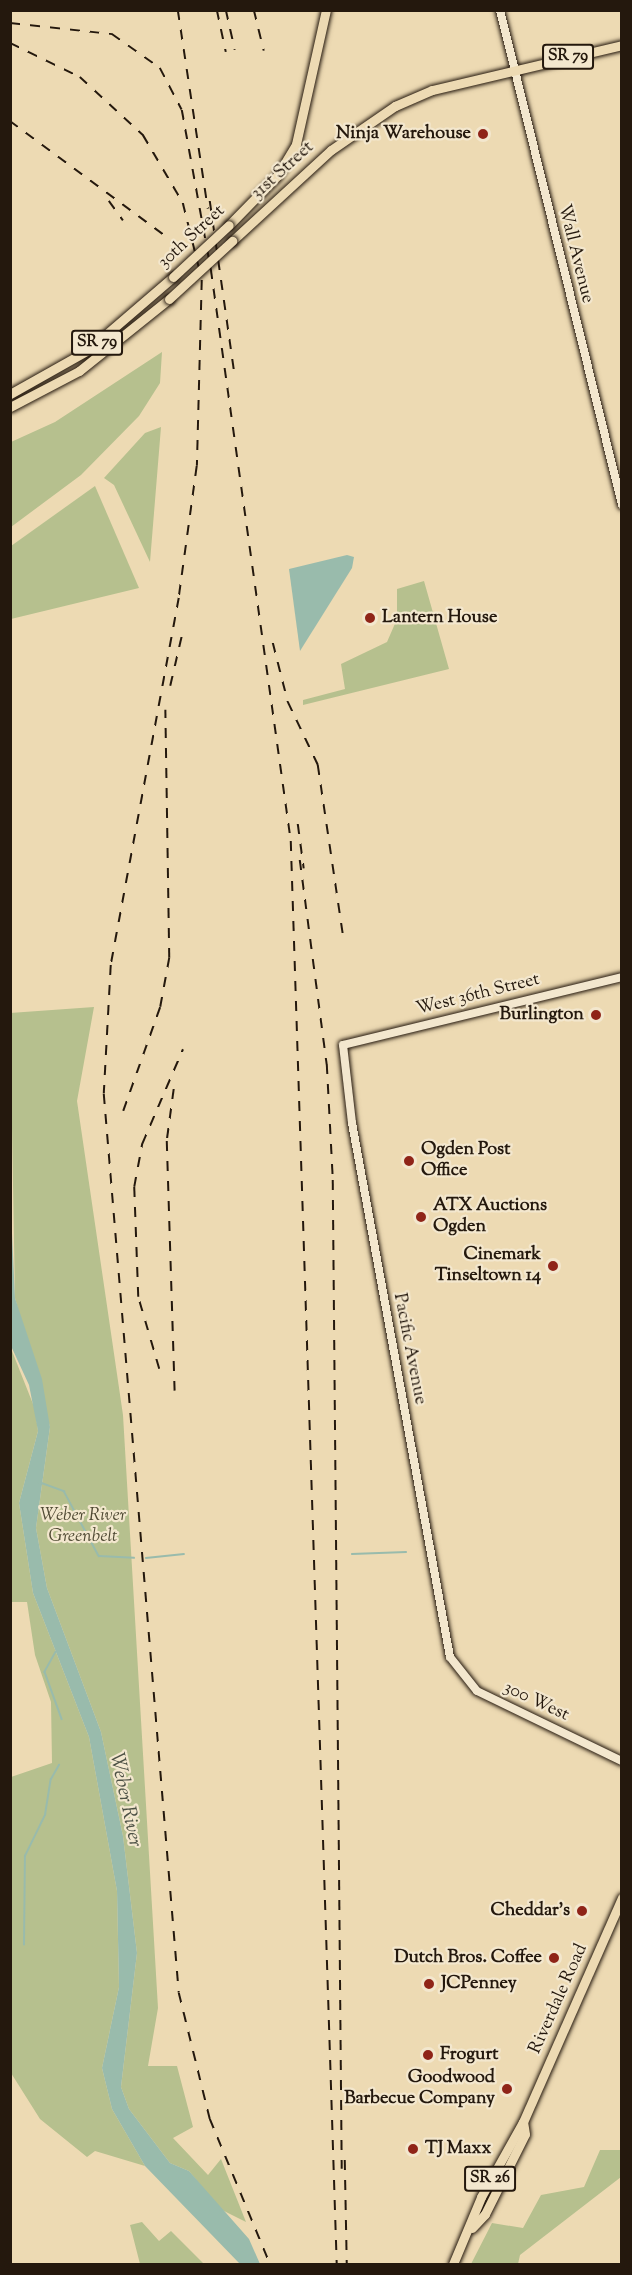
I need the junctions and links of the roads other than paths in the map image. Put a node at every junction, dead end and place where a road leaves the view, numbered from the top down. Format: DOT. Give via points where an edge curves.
graph roads {
  1 [pos="326,10"];
  2 [pos="500,10"];
  3 [pos="621,45"];
  4 [pos="514,69"];
  5 [pos="10,394"];
  6 [pos="10,406"];
  7 [pos="621,505"];
  8 [pos="621,977"];
  9 [pos="343,1045"];
  10 [pos="450,1658"];
  11 [pos="621,1761"];
  12 [pos="621,1898"];
  13 [pos="525,2117"];
  14 [pos="471,2230"];
  15 [pos="453,2265"];
  1 -- 5 [label="main road, 30th Street / SR 79, bridge" via="311,97 296,144 277,176 173,277 88,350"];
  2 -- 4 [label="street, Wall Avenue"];
  3 -- 4 [label="main road, 31st Street / SR 79"];
  4 -- 6 [label="main road, 31st Street / SR 79, bridge" via="432,90 364,124 169,299 79,371"];
  4 -- 7 [label="street, Wall Avenue"];
  8 -- 9 [label="street, West 36th Street"];
  9 -- 10 [label="street, Pacific Avenue" via="352,1123"];
  10 -- 11 [label="street, 300 West" via="477,1691"];
  12 -- 13 [label="main road, Riverdale Road / SR 26"];
  13 -- 14 [label="main road, SR 26" via="475,2209"];
  13 -- 14 [label="main road, SR 26" via="525,2134 485,2214"];
  14 -- 15 [label="main road, SR 26"];
}
